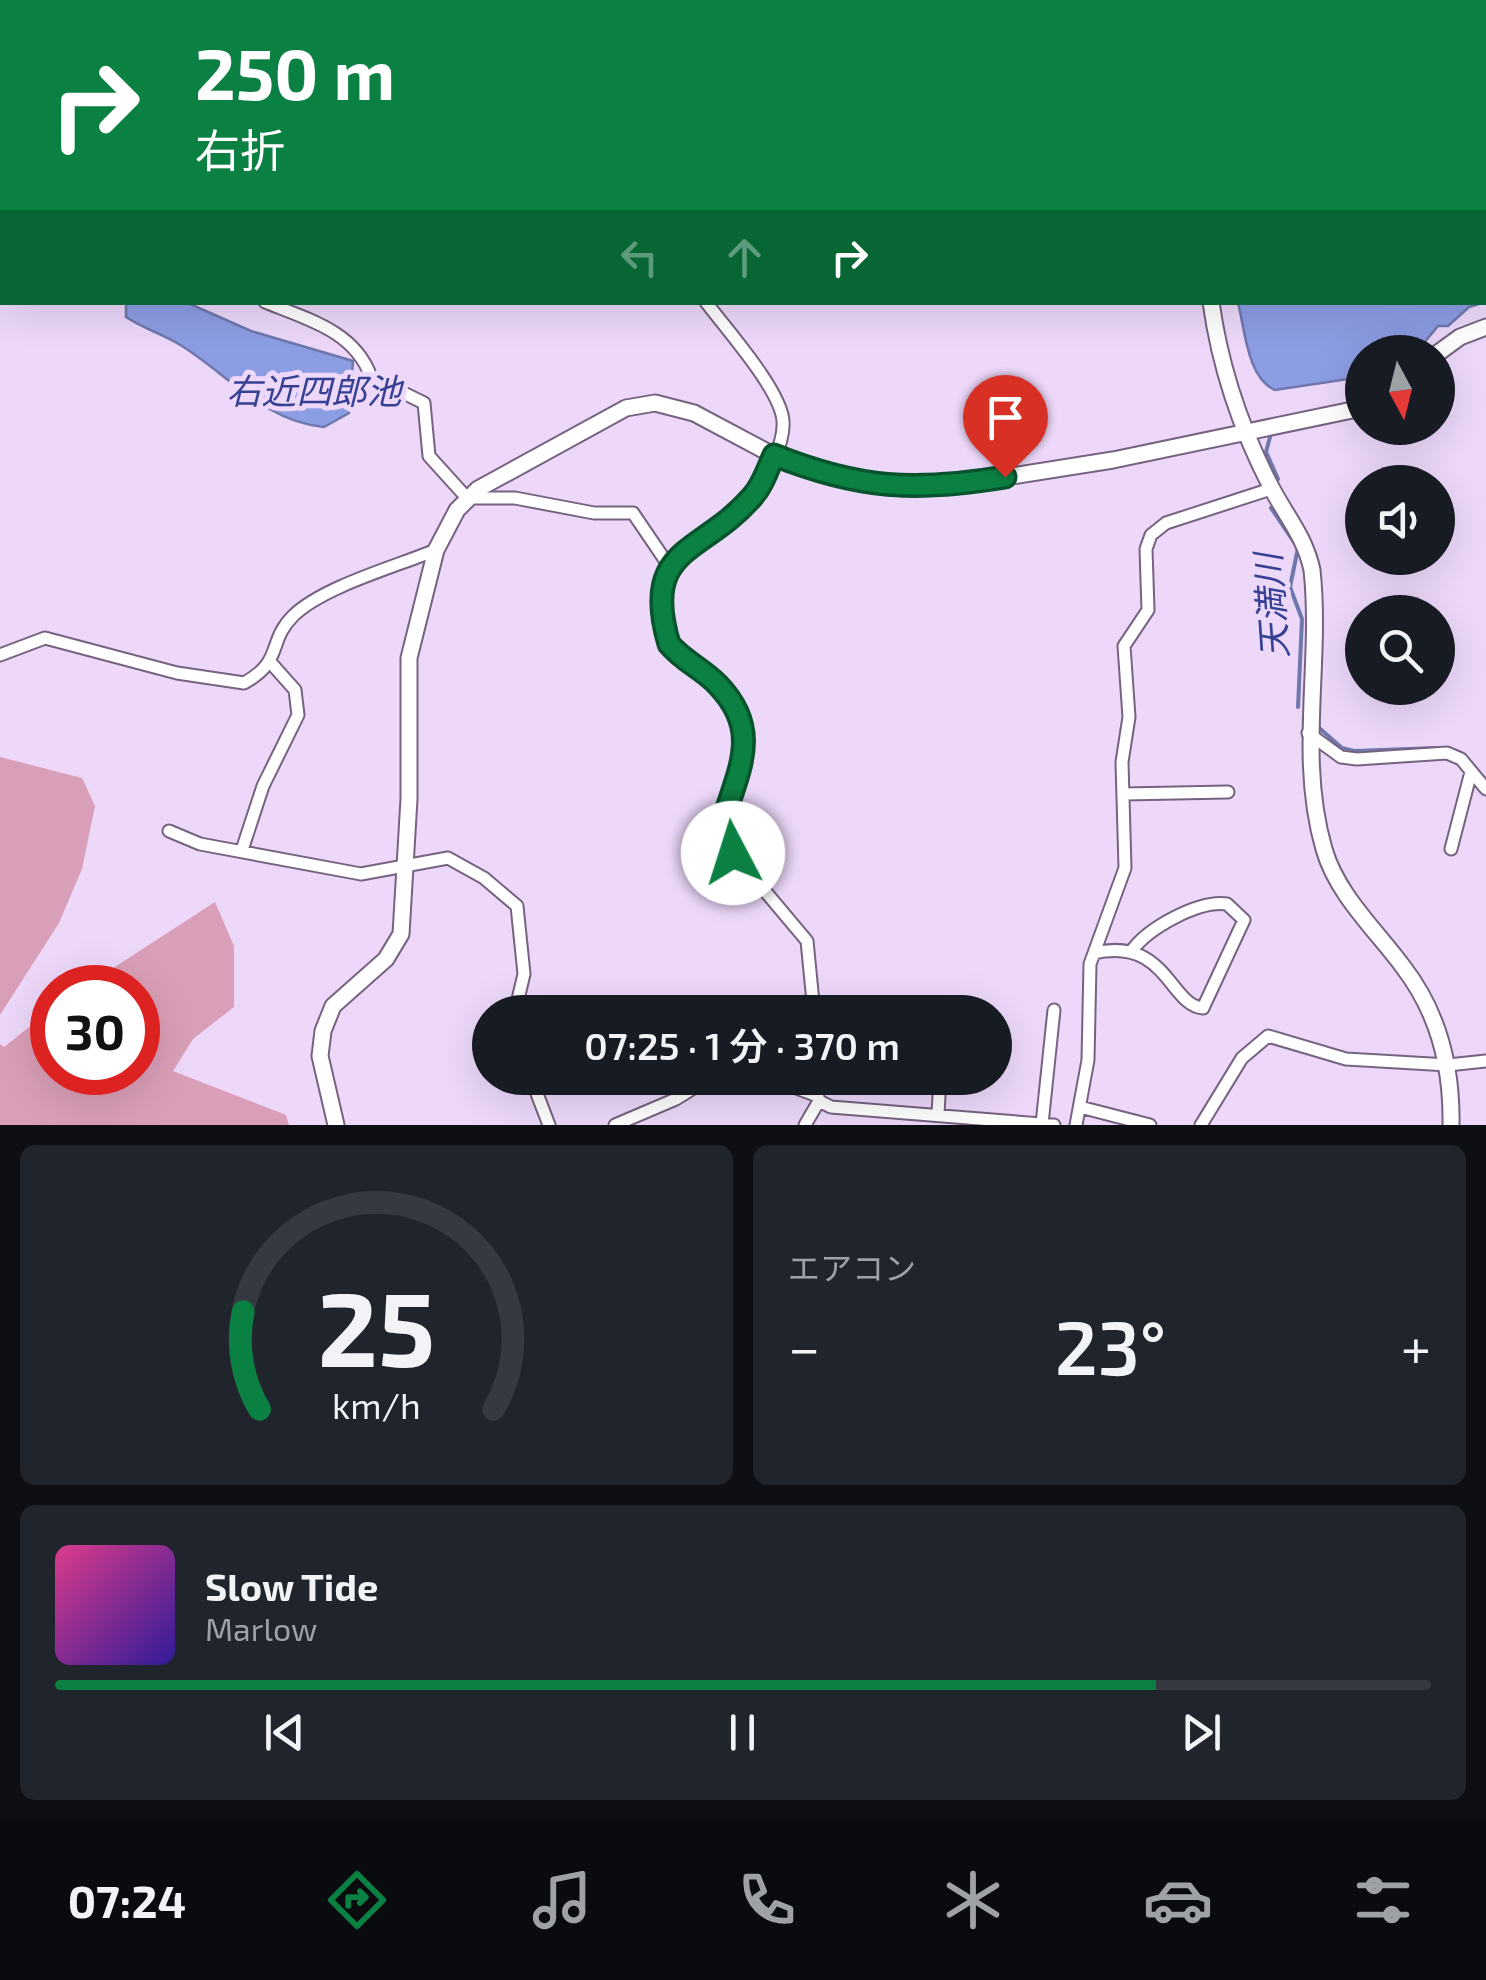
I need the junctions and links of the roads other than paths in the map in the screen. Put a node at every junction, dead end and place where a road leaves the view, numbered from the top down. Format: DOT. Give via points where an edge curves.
graph roads {
  1 [pos="272,305"];
  2 [pos="708,305"];
  3 [pos="1212,305"];
  4 [pos="1486,327"];
  5 [pos="1455,341"];
  6 [pos="1345,411"];
  7 [pos="1246,430"];
  8 [pos="774,455"];
  9 [pos="1272,488"];
  10 [pos="467,498"];
  11 [pos="436,550"];
  12 [pos="669,566"];
  13 [pos="0,654"];
  14 [pos="271,664"];
  15 [pos="1308,733"];
  16 [pos="1471,772"];
  17 [pos="1486,788"];
  18 [pos="1228,792"];
  19 [pos="1124,794"];
  20 [pos="169,831"];
  21 [pos="1451,849"];
  22 [pos="242,850"];
  23 [pos="406,866"];
  24 [pos="1131,952"];
  25 [pos="1094,954"];
  26 [pos="520,995"];
  27 [pos="814,995"];
  28 [pos="1054,1010"];
  29 [pos="1486,1062"];
  30 [pos="1448,1065"];
  31 [pos="538,1095"];
  32 [pos="682,1095"];
  33 [pos="810,1095"];
  34 [pos="816,1095"];
  35 [pos="817,1098"];
  36 [pos="1080,1106"];
  37 [pos="942,1118"];
  38 [pos="1042,1124"];
  39 [pos="336,1125"];
  40 [pos="549,1125"];
  41 [pos="615,1125"];
  42 [pos="805,1125"];
  43 [pos="1054,1125"];
  44 [pos="1076,1125"];
  45 [pos="1150,1125"];
  46 [pos="1201,1125"];
  47 [pos="1451,1125"];
  1 -- 10 [label="street" via="336,333 363,355 371,377 424,404 429,456"];
  2 -- 8 [label="street" via="779,402 783,428"];
  3 -- 7 [label="street" via="1222,366"];
  4 -- 5 [label="street"];
  6 -- 7 [label="street"];
  7 -- 8 [label="street" via="1113,460 923,488 853,482"];
  7 -- 9 [label="street"];
  8 -- 10 [label="street" via="678,406 646,404 566,439"];
  8 -- 12 [label="street" via="750,500"];
  9 -- 15 [label="street" via="1306,542 1312,570"];
  9 -- 19 [label="street" via="1166,523 1151,535 1148,610 1124,646"];
  10 -- 11 [label="street"];
  10 -- 12 [label="street" via="634,514"];
  11 -- 14 [label="street" via="298,611 280,635"];
  11 -- 23 [label="street" via="409,658"];
  12 -- 27 [label="street" via="662,602 669,644 721,688 742,730 742,773 724,834 807,941"];
  13 -- 14 [label="street" via="45,638 230,684 244,684"];
  14 -- 22 [label="street" via="295,690 298,715 263,786"];
  15 -- 16 [label="street" via="1341,757 1447,753"];
  15 -- 30 [label="street" via="1325,855 1421,994"];
  16 -- 17 [label="street"];
  16 -- 21 [label="street"];
  18 -- 19 [label="street"];
  19 -- 25 [label="street" via="1125,868"];
  20 -- 22 [label="street"];
  22 -- 23 [label="street" via="362,874"];
  23 -- 26 [label="street" via="448,858 517,906 524,974"];
  23 -- 39 [label="street" via="396,944 333,1006 323,1031 320,1056"];
  24 -- 24 [label="street" via="1162,923 1215,904 1227,904 1244,920 1203,1008 1189,1004 1164,972"];
  24 -- 25 [label="street"];
  25 -- 36 [label="street"];
  28 -- 38 [label="street"];
  29 -- 30 [label="street"];
  30 -- 46 [label="street" via="1346,1059 1268,1036 1242,1058"];
  30 -- 47 [label="street"];
  31 -- 40 [label="street"];
  32 -- 41 [label="street"];
  33 -- 35 [label="street"];
  34 -- 35 [label="street"];
  35 -- 37 [label="street" via="842,1108"];
  35 -- 42 [label="street"];
  36 -- 44 [label="street"];
  36 -- 45 [label="street"];
  37 -- 38 [label="street"];
  38 -- 43 [label="street"];
}
